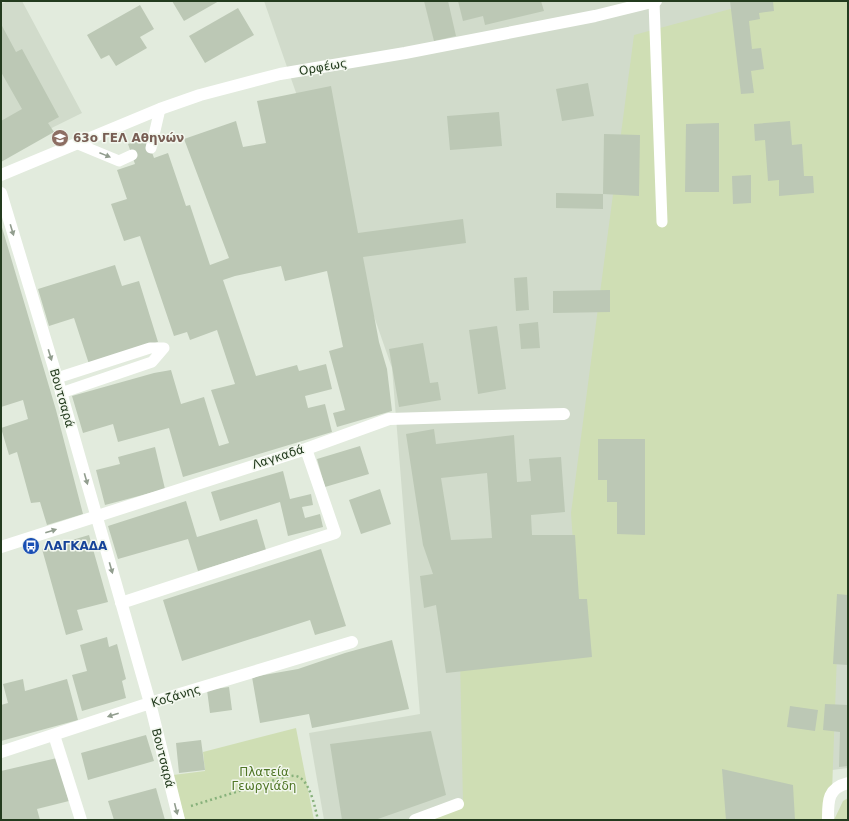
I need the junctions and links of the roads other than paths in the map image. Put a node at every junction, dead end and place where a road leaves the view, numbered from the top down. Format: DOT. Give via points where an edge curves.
graph roads {
  1 [pos="655,1"];
  2 [pos="160,109"];
  3 [pos="78,144"];
  4 [pos="151,148"];
  5 [pos="132,155"];
  6 [pos="1,175"];
  7 [pos="1,193"];
  8 [pos="662,222"];
  9 [pos="57,378"];
  10 [pos="61,393"];
  11 [pos="564,414"];
  12 [pos="306,449"];
  13 [pos="96,517"];
  14 [pos="1,547"];
  15 [pos="121,603"];
  16 [pos="352,642"];
  17 [pos="150,703"];
  18 [pos="54,735"];
  19 [pos="1,752"];
  20 [pos="848,783"];
  21 [pos="458,804"];
  22 [pos="177,815"];
  23 [pos="81,820"];
  24 [pos="415,820"];
  25 [pos="828,820"];
  1 -- 2 [label="street, Ορφέως" via="565,22 280,74 200,95"];
  1 -- 8 [label="lane"];
  2 -- 3 [label="street, Ορφέως"];
  2 -- 4 [label="lane"];
  3 -- 5 [label="lane, one-way" via="119,161"];
  3 -- 6 [label="street, Ορφέως"];
  7 -- 9 [label="street, Βουτσαρά, one-way"];
  9 -- 10 [label="street, Βουτσαρά"];
  9 -- 10 [label="lane" via="150,348 164,348 152,362"];
  10 -- 13 [label="street, Βουτσαρά, one-way"];
  11 -- 12 [label="street, Λαγκαδά" via="389,419"];
  12 -- 13 [label="street, Λαγκαδά"];
  12 -- 15 [label="street" via="335,533"];
  14 -- 13 [label="street, Λαγκαδά, one-way"];
  13 -- 15 [label="street, Βουτσαρά, one-way"];
  15 -- 17 [label="street, Βουτσαρά"];
  16 -- 17 [label="street, Κοζάνης"];
  17 -- 18 [label="street, Κοζάνης, one-way"];
  17 -- 22 [label="street, Βουτσαρά, one-way"];
  18 -- 19 [label="street, Κοζάνης"];
  18 -- 23 [label="street"];
  20 -- 25 [label="street" via="831,793"];
  21 -- 24 [label="street"];
}
